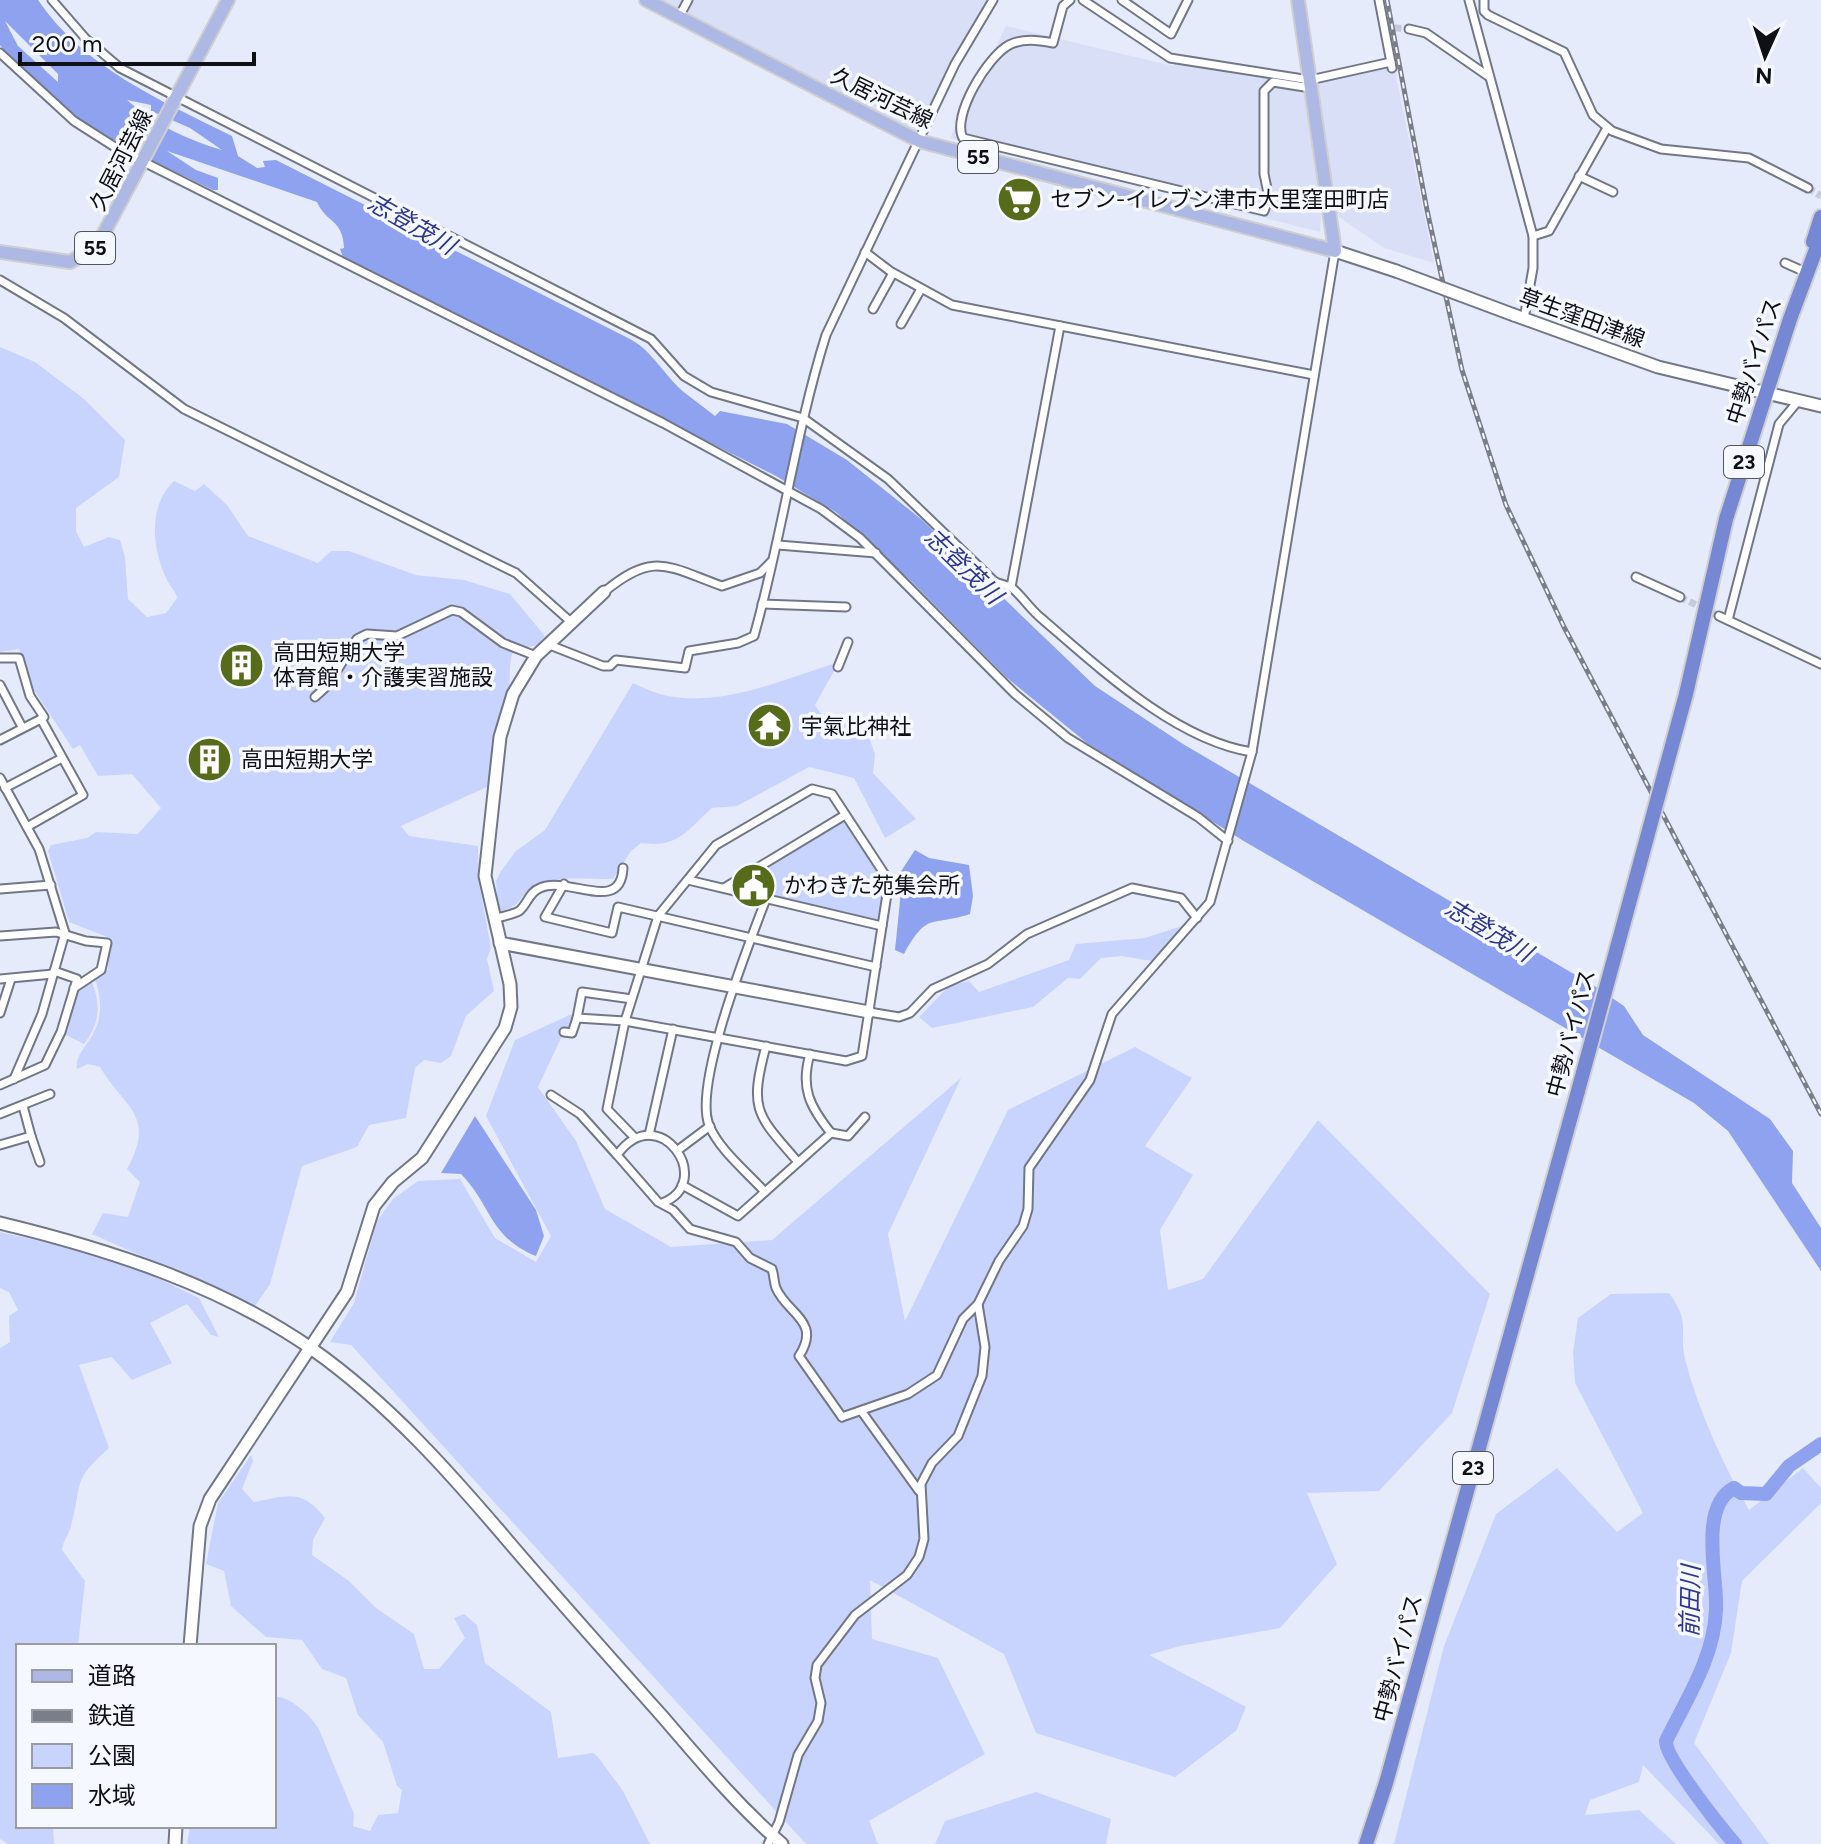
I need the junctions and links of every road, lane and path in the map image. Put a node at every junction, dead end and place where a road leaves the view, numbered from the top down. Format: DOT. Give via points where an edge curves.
graph roads {
  1 [pos="52,0"];
  2 [pos="228,0"];
  3 [pos="646,0"];
  4 [pos="688,0"];
  5 [pos="993,0"];
  6 [pos="1070,0"];
  7 [pos="1083,0"];
  8 [pos="1122,0"];
  9 [pos="1142,0"];
  10 [pos="1188,0"];
  11 [pos="1298,0"];
  12 [pos="1379,0"];
  13 [pos="1484,0"];
  14 [pos="1470,4"];
  15 [pos="1137,10"];
  16 [pos="1484,11"];
  17 [pos="679,17"];
  18 [pos="1409,29"];
  19 [pos="0,53"];
  20 [pos="1490,78"];
  21 [pos="1310,84"];
  22 [pos="176,98"];
  23 [pos="1607,128"];
  24 [pos="919,141"];
  25 [pos="143,161"];
  26 [pos="1579,176"];
  27 [pos="1808,188"];
  28 [pos="1613,192"];
  29 [pos="1821,217"];
  30 [pos="1533,236"];
  31 [pos="1821,236"];
  32 [pos="1335,251"];
  33 [pos="0,252"];
  34 [pos="865,252"];
  35 [pos="1821,252"];
  36 [pos="1785,263"];
  37 [pos="1803,271"];
  38 [pos="893,273"];
  39 [pos="0,280"];
  40 [pos="921,289"];
  41 [pos="873,309"];
  42 [pos="1519,317"];
  43 [pos="1790,319"];
  44 [pos="901,324"];
  45 [pos="1060,326"];
  46 [pos="1314,375"];
  47 [pos="1766,393"];
  48 [pos="1799,400"];
  49 [pos="1821,406"];
  50 [pos="803,420"];
  51 [pos="788,491"];
  52 [pos="778,545"];
  53 [pos="876,553"];
  54 [pos="775,556"];
  55 [pos="1636,577"];
  56 [pos="1011,587"];
  57 [pos="604,592"];
  58 [pos="1680,597"];
  59 [pos="762,604"];
  60 [pos="846,607"];
  61 [pos="1719,616"];
  62 [pos="1728,620"];
  63 [pos="571,622"];
  64 [pos="848,642"];
  65 [pos="547,644"];
  66 [pos="536,656"];
  67 [pos="0,658"];
  68 [pos="1821,664"];
  69 [pos="838,667"];
  70 [pos="0,685"];
  71 [pos="315,697"];
  72 [pos="41,719"];
  73 [pos="22,727"];
  74 [pos="0,740"];
  75 [pos="1252,752"];
  76 [pos="62,758"];
  77 [pos="0,778"];
  78 [pos="5,788"];
  79 [pos="845,815"];
  80 [pos="27,827"];
  81 [pos="1229,839"];
  82 [pos="623,868"];
  83 [pos="688,880"];
  84 [pos="564,884"];
  85 [pos="51,885"];
  86 [pos="724,888"];
  87 [pos="0,889"];
  88 [pos="766,899"];
  89 [pos="658,916"];
  90 [pos="1197,918"];
  91 [pos="494,919"];
  92 [pos="882,926"];
  93 [pos="65,933"];
  94 [pos="0,936"];
  95 [pos="752,938"];
  96 [pos="500,943"];
  97 [pos="876,967"];
  98 [pos="642,969"];
  99 [pos="54,973"];
  100 [pos="0,979"];
  101 [pos="11,979"];
  102 [pos="735,986"];
  103 [pos="74,988"];
  104 [pos="632,999"];
  105 [pos="869,1012"];
  106 [pos="0,1013"];
  107 [pos="577,1018"];
  108 [pos="625,1021"];
  109 [pos="673,1029"];
  110 [pos="564,1032"];
  111 [pos="721,1037"];
  112 [pos="766,1046"];
  113 [pos="810,1054"];
  114 [pos="14,1079"];
  115 [pos="0,1085"];
  116 [pos="50,1094"];
  117 [pos="551,1095"];
  118 [pos="23,1106"];
  119 [pos="0,1114"];
  120 [pos="865,1117"];
  121 [pos="710,1126"];
  122 [pos="831,1133"];
  123 [pos="649,1135"];
  124 [pos="31,1136"];
  125 [pos="635,1138"];
  126 [pos="0,1145"];
  127 [pos="678,1150"];
  128 [pos="617,1155"];
  129 [pos="40,1162"];
  130 [pos="798,1162"];
  131 [pos="682,1185"];
  132 [pos="765,1192"];
  133 [pos="662,1203"];
  134 [pos="0,1223"];
  135 [pos="978,1304"];
  136 [pos="310,1348"];
  137 [pos="862,1412"];
  138 [pos="842,1417"];
  139 [pos="838,1426"];
  140 [pos="919,1491"];
  141 [pos="190,1644"];
  142 [pos="774,1841"];
  143 [pos="1366,1844"];
  1 -- 22 [label="street" via="120,68"];
  2 -- 22 [label="main road, 久居河芸線 / 55"];
  3 -- 17 [label="main road, 久居河芸線 / 55"];
  4 -- 17 [label="street"];
  5 -- 24 [label="street"];
  6 -- 21 [label="street" via="1063,6 1053,43 1018,42 990,60 962,118 963,138 1264,211 1269,203 1264,91 1273,82"];
  7 -- 21 [label="street" via="1170,58"];
  8 -- 15 [label="street"];
  9 -- 15 [label="street"];
  10 -- 15 [label="street" via="1171,34"];
  11 -- 21 [label="main road"];
  12 -- 21 [label="street" via="1391,65"];
  13 -- 16 [label="street"];
  14 -- 16 [label="street"];
  14 -- 20 [label="street"];
  16 -- 23 [label="street" via="1564,52 1586,103"];
  17 -- 24 [label="main road, 久居河芸線 / 55"];
  18 -- 20 [label="street" via="1426,33"];
  19 -- 25 [label="street" via="74,121"];
  20 -- 30 [label="street"];
  21 -- 32 [label="main road"];
  22 -- 25 [label="main road, 久居河芸線 / 55"];
  22 -- 50 [label="street" via="651,339 684,376 711,392"];
  23 -- 26 [label="street"];
  23 -- 27 [label="street" via="1661,149 1749,158"];
  24 -- 32 [label="main road, 久居河芸線 / 55"];
  24 -- 34 [label="street"];
  25 -- 33 [label="main road, 久居河芸線 / 55" via="105,234 88,254 57,262"];
  25 -- 51 [label="street"];
  26 -- 28 [label="street"];
  26 -- 30 [label="street" via="1549,231"];
  29 -- 37 [label="highway"];
  30 -- 42 [label="street" via="1532,281"];
  31 -- 43 [label="highway, 中勢バイパス / 23"];
  32 -- 42 [label="street, 草生窪田津線, bridge"];
  32 -- 46 [label="street"];
  34 -- 38 [label="street"];
  34 -- 50 [label="street" via="826,335"];
  35 -- 43 [label="highway"];
  36 -- 37 [label="street"];
  37 -- 43 [label="highway"];
  38 -- 40 [label="street"];
  38 -- 41 [label="street"];
  39 -- 63 [label="street" via="64,318 184,409 515,573"];
  40 -- 44 [label="street"];
  40 -- 45 [label="street" via="952,305"];
  42 -- 47 [label="street, 草生窪田津線" via="1606,351"];
  43 -- 47 [label="highway, 中勢バイパス / 23"];
  45 -- 46 [label="street"];
  45 -- 56 [label="street"];
  46 -- 75 [label="street"];
  47 -- 48 [label="street, 草生窪田津線"];
  47 -- 143 [label="highway, 中勢バイパス / 23, bridge" via="1726,519 1686,694"];
  48 -- 49 [label="street, 草生窪田津線"];
  48 -- 62 [label="street" via="1779,424"];
  50 -- 51 [label="street"];
  50 -- 56 [label="street" via="888,479 995,582"];
  51 -- 52 [label="street"];
  51 -- 53 [label="street" via="821,509"];
  52 -- 53 [label="street"];
  52 -- 54 [label="street"];
  53 -- 81 [label="street" via="1015,694 1068,738"];
  54 -- 57 [label="street" via="760,573 722,586 671,567 649,565 629,572"];
  54 -- 59 [label="street"];
  55 -- 58 [label="street"];
  56 -- 75 [label="street" via="1093,665 1146,704 1225,745"];
  57 -- 63 [label="street"];
  59 -- 60 [label="street"];
  59 -- 65 [label="street" via="754,636 689,651 685,668 616,660 603,666"];
  61 -- 62 [label="street"];
  62 -- 68 [label="street"];
  63 -- 65 [label="street"];
  64 -- 69 [label="street"];
  65 -- 66 [label="street"];
  66 -- 71 [label="street" via="503,643 452,610 397,636 362,636"];
  66 -- 91 [label="street" via="513,694 500,737 485,876"];
  67 -- 72 [label="street" via="19,658"];
  70 -- 73 [label="street"];
  72 -- 73 [label="street"];
  72 -- 76 [label="street"];
  73 -- 74 [label="street"];
  75 -- 81 [label="street"];
  76 -- 78 [label="street"];
  76 -- 80 [label="street" via="82,798"];
  77 -- 78 [label="street"];
  78 -- 80 [label="street"];
  79 -- 83 [label="street" via="830,792 812,789 716,845"];
  79 -- 86 [label="street"];
  79 -- 92 [label="street" via="889,881"];
  80 -- 85 [label="street"];
  81 -- 90 [label="street" via="1210,902"];
  82 -- 84 [label="street" via="621,885 611,892"];
  83 -- 86 [label="street"];
  83 -- 89 [label="street"];
  84 -- 89 [label="street" via="545,917 612,933 618,907"];
  84 -- 91 [label="street" via="536,889 520,910"];
  85 -- 87 [label="street"];
  85 -- 93 [label="street"];
  86 -- 88 [label="street"];
  88 -- 92 [label="street"];
  88 -- 95 [label="street"];
  89 -- 95 [label="street"];
  89 -- 98 [label="street"];
  90 -- 105 [label="street" via="1181,898 1132,888 1027,934 988,964 933,989 910,1013 899,1017"];
  90 -- 135 [label="street" via="1112,1014 1090,1080 1029,1168 1026,1219"];
  91 -- 96 [label="street"];
  92 -- 97 [label="street"];
  93 -- 94 [label="street"];
  93 -- 99 [label="street"];
  93 -- 103 [label="street" via="107,943 101,970"];
  95 -- 97 [label="street"];
  95 -- 102 [label="street"];
  96 -- 98 [label="street"];
  96 -- 136 [label="street" via="511,995 501,1036 422,1158 374,1206 350,1287"];
  97 -- 105 [label="street"];
  98 -- 102 [label="street"];
  98 -- 104 [label="street"];
  99 -- 101 [label="street"];
  99 -- 103 [label="street" via="77,979"];
  99 -- 114 [label="street"];
  100 -- 101 [label="street"];
  101 -- 106 [label="street"];
  102 -- 105 [label="street"];
  102 -- 111 [label="street"];
  103 -- 114 [label="street" via="45,1065"];
  104 -- 107 [label="street" via="582,992"];
  104 -- 108 [label="street"];
  105 -- 113 [label="street" via="862,1056 846,1061"];
  107 -- 108 [label="street"];
  107 -- 110 [label="street" via="572,1033"];
  108 -- 109 [label="street"];
  108 -- 125 [label="street" via="607,1109"];
  109 -- 111 [label="street"];
  109 -- 123 [label="street"];
  111 -- 112 [label="street"];
  111 -- 121 [label="street" via="706,1091"];
  112 -- 113 [label="street"];
  112 -- 130 [label="street" via="756,1087 758,1108"];
  113 -- 122 [label="street" via="807,1095"];
  114 -- 115 [label="street"];
  116 -- 118 [label="street"];
  117 -- 128 [label="street" via="580,1114"];
  118 -- 119 [label="street"];
  118 -- 124 [label="street"];
  120 -- 122 [label="street" via="848,1136"];
  121 -- 127 [label="street"];
  121 -- 132 [label="street"];
  122 -- 130 [label="street"];
  123 -- 125 [label="street"];
  123 -- 127 [label="street"];
  124 -- 126 [label="street"];
  124 -- 129 [label="street"];
  125 -- 128 [label="street"];
  127 -- 131 [label="street"];
  128 -- 133 [label="street"];
  130 -- 132 [label="street"];
  131 -- 132 [label="street" via="738,1216"];
  131 -- 133 [label="street"];
  133 -- 138 [label="street" via="695,1232 736,1242 750,1258 770,1266 776,1289 804,1323 806,1342 799,1356"];
  134 -- 136 [label="street" via="163,1272"];
  135 -- 137 [label="street" via="963,1319 932,1380"];
  135 -- 140 [label="street" via="985,1347 982,1376 958,1436 932,1463"];
  136 -- 141 [label="street" via="206,1508 198,1535"];
  136 -- 142 [label="street" via="443,1465"];
  137 -- 138 [label="street"];
  137 -- 140 [label="street"];
  138 -- 139 [label="street"];
  140 -- 142 [label="street" via="924,1539 916,1565 860,1609 817,1665 818,1721 798,1755"];
}
